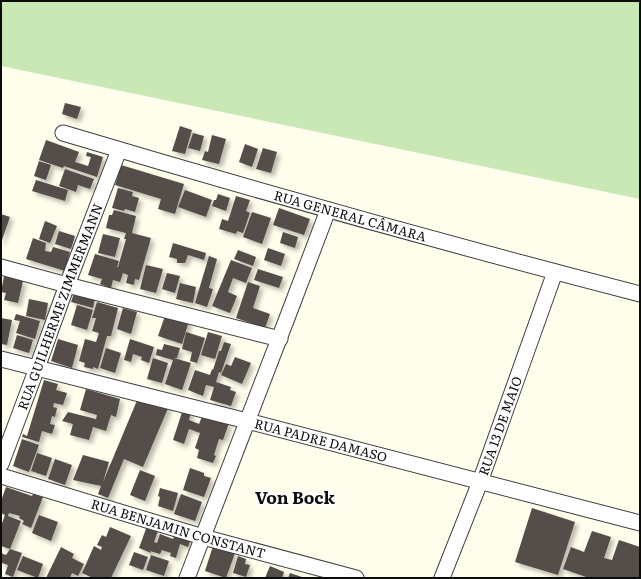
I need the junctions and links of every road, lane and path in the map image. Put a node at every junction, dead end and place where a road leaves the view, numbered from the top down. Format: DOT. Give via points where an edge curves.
graph roads {
  1 [pos="63,133"];
  2 [pos="119,150"];
  3 [pos="328,210"];
  4 [pos="1,267"];
  5 [pos="555,272"];
  6 [pos="67,285"];
  7 [pos="640,294"];
  8 [pos="280,339"];
  9 [pos="1,359"];
  10 [pos="38,368"];
  11 [pos="247,421"];
  12 [pos="1,464"];
  13 [pos="1,476"];
  14 [pos="480,482"];
  15 [pos="640,523"];
  16 [pos="203,537"];
  17 [pos="187,578"];
  18 [pos="356,578"];
  19 [pos="442,578"];
  1 -- 2 [label="street, RUA GENERAL CÂMARA"];
  2 -- 3 [label="street, RUA GENERAL CÂMARA"];
  2 -- 6 [label="street, RUA GUILHERME ZIMMERMANN"];
  3 -- 5 [label="street, RUA GENERAL CÂMARA"];
  3 -- 8 [label="street"];
  4 -- 6 [label="street"];
  5 -- 7 [label="street, RUA GENERAL CÂMARA"];
  5 -- 14 [label="street, RUA 13 DE MAIO"];
  6 -- 8 [label="street"];
  6 -- 10 [label="street, RUA GUILHERME ZIMMERMANN"];
  8 -- 11 [label="street"];
  9 -- 10 [label="street, RUA PADRE DAMASO"];
  10 -- 11 [label="street, RUA PADRE DAMASO"];
  10 -- 12 [label="street, RUA GUILHERME ZIMMERMANN"];
  11 -- 14 [label="street, RUA PADRE DAMASO"];
  11 -- 16 [label="street"];
  13 -- 16 [label="street, RUA BENJAMIN CONSTANT"];
  14 -- 15 [label="street, RUA PADRE DAMASO"];
  14 -- 19 [label="street, RUA 13 DE MAIO"];
  16 -- 17 [label="street"];
  16 -- 18 [label="street, RUA BENJAMIN CONSTANT"];
}
